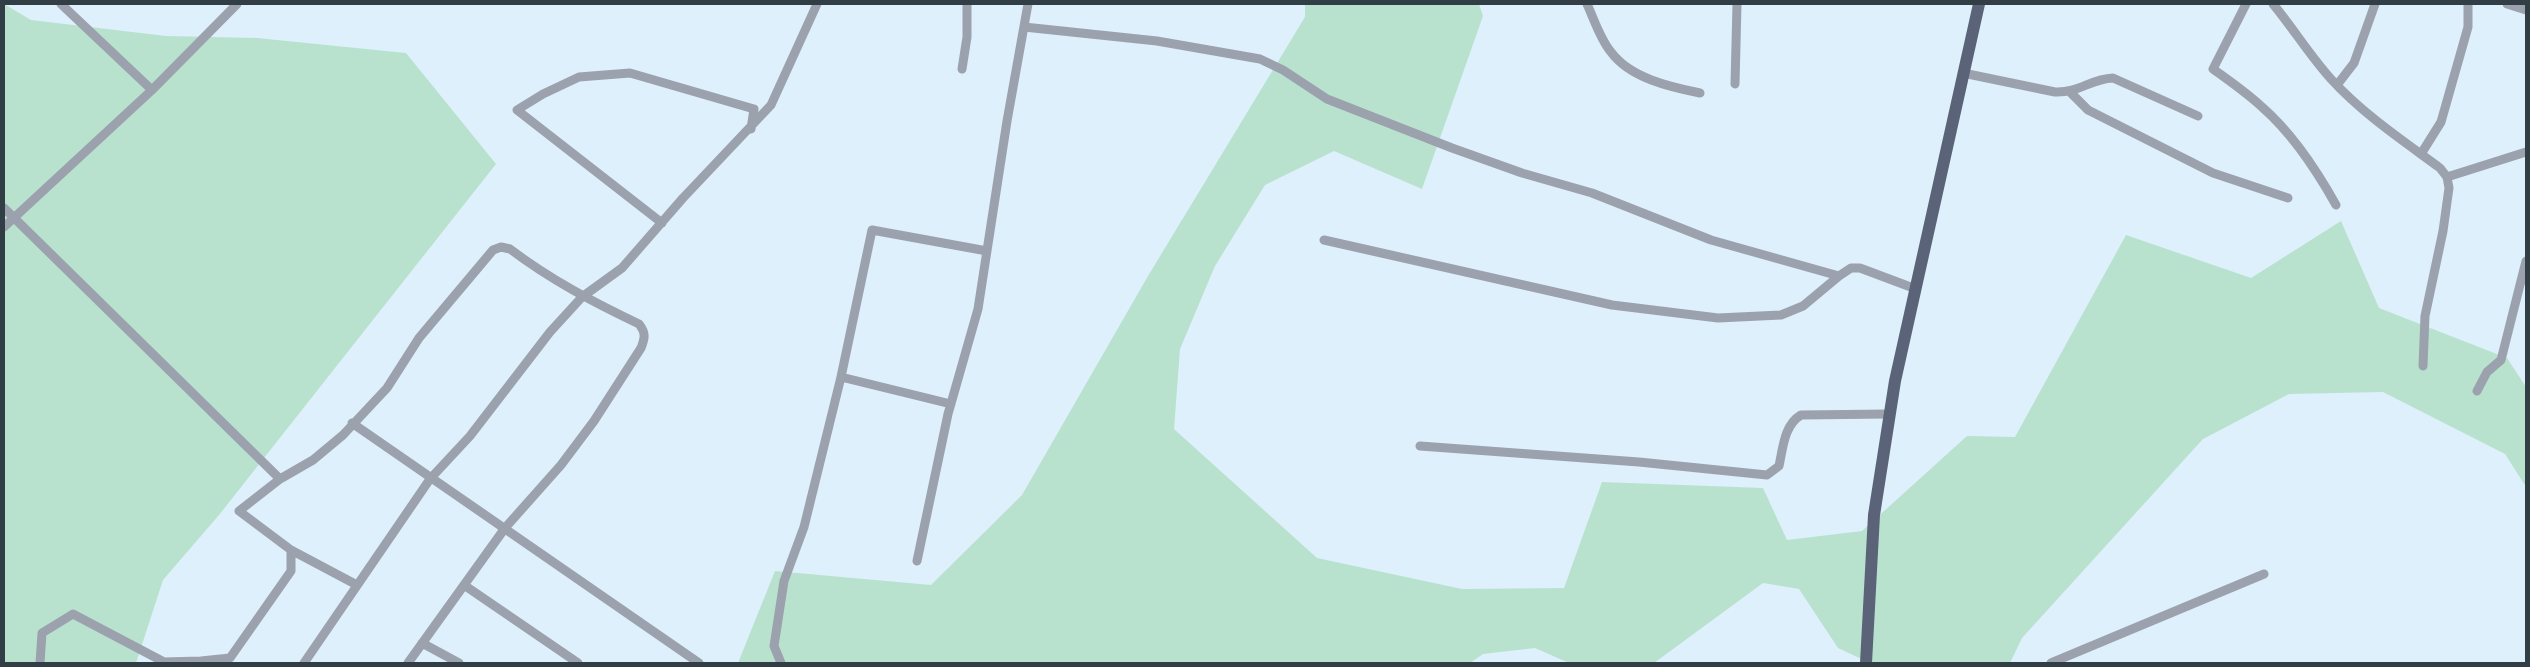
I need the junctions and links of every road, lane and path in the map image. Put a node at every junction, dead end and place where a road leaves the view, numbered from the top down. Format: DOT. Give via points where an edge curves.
graph roads {
  1 [pos="61,4"];
  2 [pos="237,4"];
  3 [pos="817,4"];
  4 [pos="967,4"];
  5 [pos="1028,4"];
  6 [pos="1587,4"];
  7 [pos="1737,4"];
  8 [pos="1979,4"];
  9 [pos="2246,4"];
  10 [pos="2273,4"];
  11 [pos="2375,4"];
  12 [pos="2468,4"];
  13 [pos="2508,4"];
  14 [pos="2526,10"];
  15 [pos="1024,27"];
  16 [pos="962,69"];
  17 [pos="1963,73"];
  18 [pos="1735,84"];
  19 [pos="2337,85"];
  20 [pos="152,90"];
  21 [pos="2070,92"];
  22 [pos="1700,93"];
  23 [pos="2198,116"];
  24 [pos="750,129"];
  25 [pos="2526,152"];
  26 [pos="2421,154"];
  27 [pos="2447,177"];
  28 [pos="2288,198"];
  29 [pos="2336,205"];
  30 [pos="4,208"];
  31 [pos="14,217"];
  32 [pos="662,223"];
  33 [pos="4,227"];
  34 [pos="1324,240"];
  35 [pos="987,251"];
  36 [pos="2526,261"];
  37 [pos="1839,276"];
  38 [pos="1916,289"];
  39 [pos="582,297"];
  40 [pos="2423,366"];
  41 [pos="841,377"];
  42 [pos="2477,391"];
  43 [pos="951,404"];
  44 [pos="1889,414"];
  45 [pos="352,423"];
  46 [pos="1420,446"];
  47 [pos="280,479"];
  48 [pos="430,479"];
  49 [pos="505,528"];
  50 [pos="291,550"];
  51 [pos="917,561"];
  52 [pos="2264,574"];
  53 [pos="357,585"];
  54 [pos="464,585"];
  55 [pos="422,643"];
  56 [pos="40,663"];
  57 [pos="304,663"];
  58 [pos="408,663"];
  59 [pos="459,663"];
  60 [pos="578,663"];
  61 [pos="699,663"];
  62 [pos="781,663"];
  63 [pos="1866,663"];
  64 [pos="2051,663"];
  1 -- 20 [label="street"];
  2 -- 20 [label="street"];
  3 -- 24 [label="street" via="771,105"];
  4 -- 16 [label="street" via="967,37"];
  5 -- 15 [label="street"];
  6 -- 22 [label="street" via="1611,52 1633,71 1668,86"];
  7 -- 18 [label="street"];
  8 -- 17 [label="main road"];
  9 -- 29 [label="street" via="2213,69 2263,107 2323,181"];
  10 -- 19 [label="street"];
  11 -- 19 [label="street" via="2354,62"];
  12 -- 26 [label="street" via="2468,27 2441,122"];
  13 -- 14 [label="street"];
  15 -- 35 [label="street"];
  15 -- 37 [label="street" via="1157,41 1260,59 1327,99 1452,148 1592,193 1711,240"];
  17 -- 21 [label="street" via="2054,92"];
  17 -- 38 [label="main road"];
  19 -- 26 [label="street" via="2376,121"];
  20 -- 31 [label="street"];
  21 -- 23 [label="street" via="2101,79 2113,78"];
  21 -- 28 [label="street" via="2088,110 2213,173"];
  24 -- 32 [label="street"];
  24 -- 32 [label="street" via="754,109 630,73 579,77 517,110"];
  25 -- 27 [label="street"];
  26 -- 27 [label="street"];
  27 -- 40 [label="street" via="2449,188 2443,231 2425,316"];
  30 -- 31 [label="street"];
  31 -- 33 [label="street"];
  31 -- 47 [label="street"];
  32 -- 39 [label="street" via="622,268"];
  34 -- 37 [label="street" via="1612,305 1718,318 1782,315 1803,306"];
  35 -- 41 [label="street" via="872,230"];
  35 -- 43 [label="street" via="978,309"];
  36 -- 42 [label="street" via="2501,360 2487,372"];
  37 -- 38 [label="street" via="1851,268 1860,268"];
  38 -- 44 [label="main road"];
  39 -- 45 [label="street" via="510,249 501,247 493,250 419,338 386,388"];
  39 -- 48 [label="street" via="550,332 470,436"];
  39 -- 49 [label="street" via="639,324 645,340 594,421 561,465"];
  41 -- 43 [label="street"];
  41 -- 62 [label="street" via="804,527 784,581 774,646"];
  43 -- 51 [label="street"];
  44 -- 46 [label="street" via="1801,415 1793,420 1787,431 1780,466 1767,475"];
  44 -- 63 [label="main road" via="1874,515"];
  45 -- 47 [label="street" via="343,435 313,460"];
  45 -- 48 [label="street"];
  47 -- 50 [label="street" via="239,511"];
  48 -- 49 [label="street"];
  48 -- 53 [label="street"];
  49 -- 54 [label="street"];
  49 -- 61 [label="street"];
  50 -- 53 [label="street"];
  50 -- 56 [label="street" via="291,571 230,658 164,662 73,614 42,633"];
  52 -- 64 [label="street"];
  53 -- 57 [label="street"];
  54 -- 55 [label="street"];
  54 -- 60 [label="street"];
  55 -- 58 [label="street"];
  55 -- 59 [label="street"];
}
